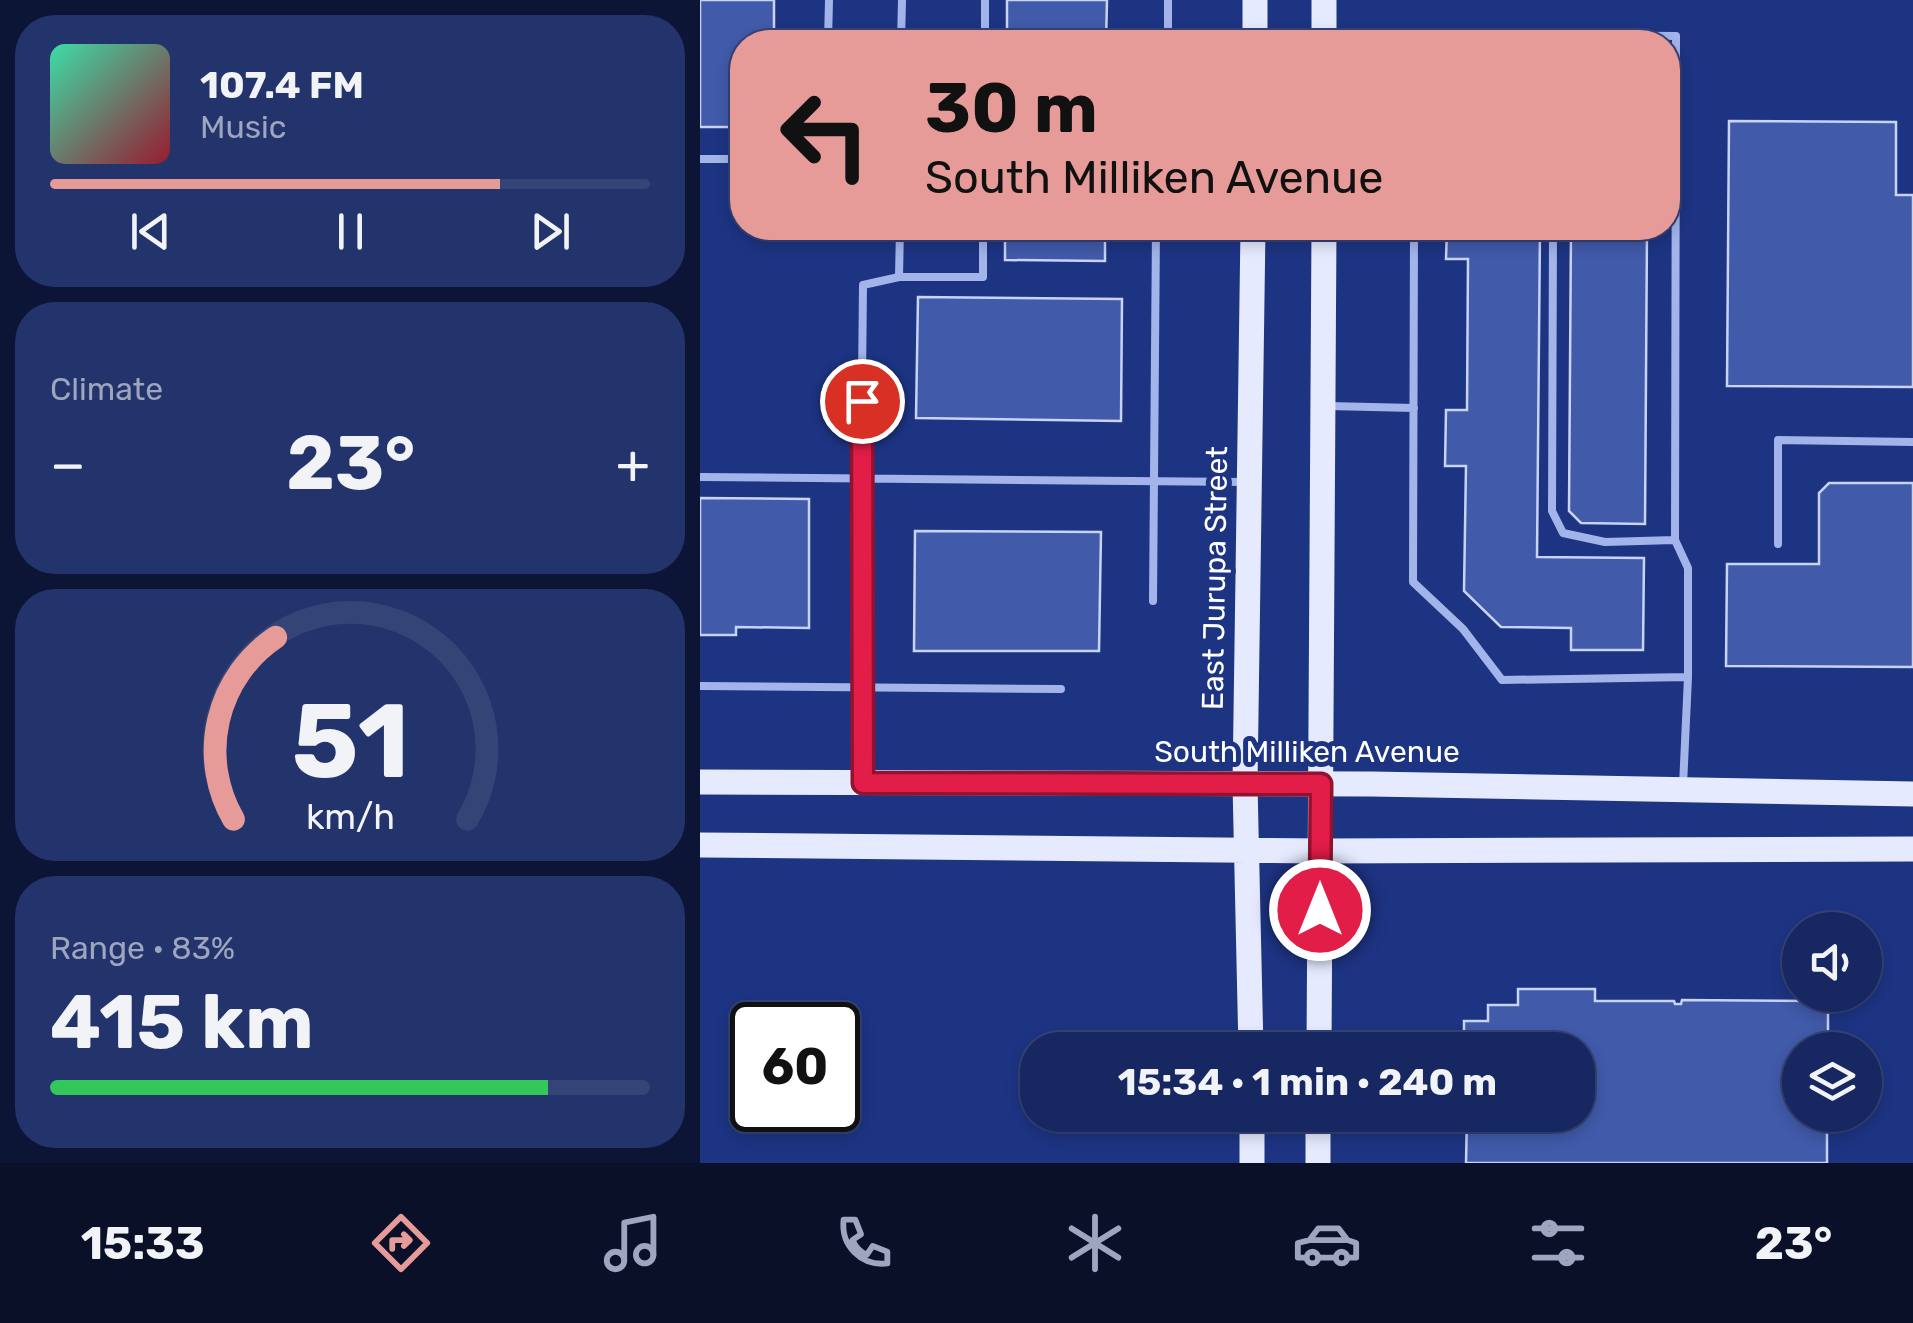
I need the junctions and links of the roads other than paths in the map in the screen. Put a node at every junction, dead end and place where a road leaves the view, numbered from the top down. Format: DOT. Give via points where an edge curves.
graph roads {
  1 [pos="828,0"];
  2 [pos="902,0"];
  3 [pos="985,0"];
  4 [pos="1168,0"];
  5 [pos="1255,0"];
  6 [pos="1324,0"];
  7 [pos="828,30"];
  8 [pos="902,30"];
  9 [pos="985,30"];
  10 [pos="1168,30"];
  11 [pos="1255,30"];
  12 [pos="1324,30"];
  13 [pos="700,159"];
  14 [pos="730,159"];
  15 [pos="900,240"];
  16 [pos="983,240"];
  17 [pos="1156,240"];
  18 [pos="1253,240"];
  19 [pos="1324,240"];
  20 [pos="1414,240"];
  21 [pos="1553,240"];
  22 [pos="1675,240"];
  23 [pos="899,277"];
  24 [pos="1324,406"];
  25 [pos="1414,408"];
  26 [pos="1913,442"];
  27 [pos="700,477"];
  28 [pos="861,478"];
  29 [pos="1154,480"];
  30 [pos="1249,482"];
  31 [pos="1674,540"];
  32 [pos="1778,544"];
  33 [pos="1153,601"];
  34 [pos="1688,677"];
  35 [pos="700,686"];
  36 [pos="862,686"];
  37 [pos="1061,689"];
  38 [pos="700,782"];
  39 [pos="863,783"];
  40 [pos="1245,784"];
  41 [pos="1321,784"];
  42 [pos="1682,790"];
  43 [pos="1913,794"];
  44 [pos="700,845"];
  45 [pos="1913,849"];
  46 [pos="1247,850"];
  47 [pos="1320,850"];
  48 [pos="1251,1032"];
  49 [pos="1318,1032"];
  50 [pos="1252,1132"];
  51 [pos="1318,1132"];
  52 [pos="1252,1163"];
  53 [pos="1318,1163"];
  1 -- 7 [label="lane"];
  2 -- 8 [label="lane"];
  3 -- 9 [label="lane"];
  4 -- 10 [label="lane"];
  5 -- 11 [label="main road"];
  6 -- 12 [label="main road"];
  13 -- 14 [label="lane"];
  15 -- 23 [label="lane"];
  16 -- 23 [label="lane" via="983,277"];
  17 -- 29 [label="lane"];
  18 -- 30 [label="main road, East Jurupa Street"];
  19 -- 24 [label="main road"];
  20 -- 25 [label="lane"];
  21 -- 31 [label="lane" via="1552,511 1562,533 1605,542"];
  22 -- 31 [label="lane"];
  23 -- 28 [label="lane" via="863,285"];
  24 -- 25 [label="lane"];
  24 -- 41 [label="main road"];
  25 -- 34 [label="lane" via="1412,582 1463,629 1502,680"];
  26 -- 32 [label="lane" via="1778,440"];
  27 -- 28 [label="lane"];
  28 -- 29 [label="lane"];
  28 -- 36 [label="lane"];
  29 -- 30 [label="lane"];
  29 -- 33 [label="lane"];
  30 -- 40 [label="main road, East Jurupa Street"];
  31 -- 34 [label="lane" via="1688,568"];
  34 -- 42 [label="lane"];
  35 -- 36 [label="lane"];
  36 -- 37 [label="lane"];
  36 -- 39 [label="lane"];
  38 -- 39 [label="main road, South Milliken Avenue"];
  39 -- 40 [label="main road, South Milliken Avenue"];
  40 -- 41 [label="main road, South Milliken Avenue"];
  40 -- 46 [label="main road, East Jurupa Street"];
  41 -- 42 [label="main road, South Milliken Avenue"];
  41 -- 47 [label="main road"];
  42 -- 43 [label="main road, South Milliken Avenue"];
  44 -- 46 [label="main road"];
  45 -- 47 [label="main road"];
  46 -- 47 [label="main road"];
  46 -- 48 [label="main road, East Jurupa Street"];
  47 -- 49 [label="main road"];
  50 -- 52 [label="main road"];
  51 -- 53 [label="main road"];
}
